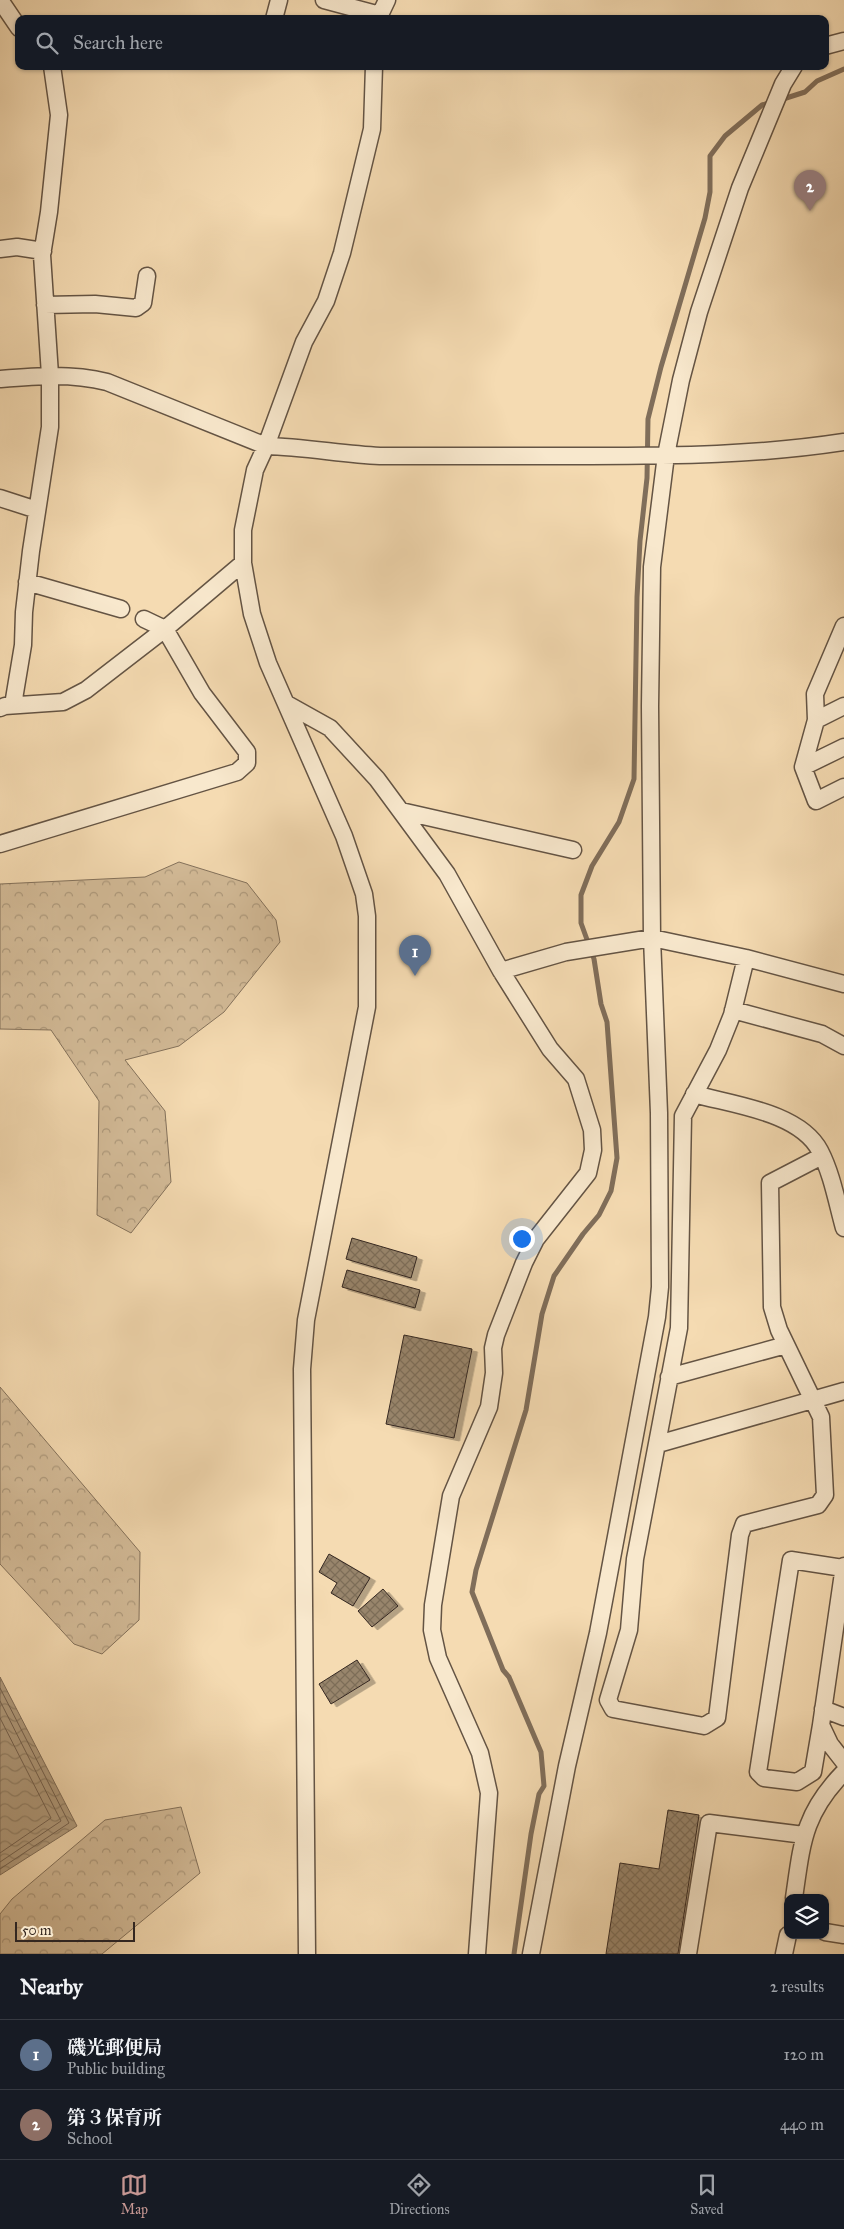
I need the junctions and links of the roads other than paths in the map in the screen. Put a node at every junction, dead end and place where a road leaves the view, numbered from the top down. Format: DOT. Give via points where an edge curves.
graph roads {
  1 [pos="0,0"];
  2 [pos="279,0"];
  3 [pos="324,0"];
  4 [pos="386,0"];
  5 [pos="275,15"];
  6 [pos="373,15"];
  7 [pos="380,15"];
  8 [pos="15,22"];
  9 [pos="844,41"];
  10 [pos="829,45"];
  11 [pos="53,70"];
  12 [pos="374,70"];
  13 [pos="792,70"];
  14 [pos="0,249"];
  15 [pos="43,251"];
  16 [pos="147,276"];
  17 [pos="45,306"];
  18 [pos="50,375"];
  19 [pos="0,379"];
  20 [pos="844,442"];
  21 [pos="266,446"];
  22 [pos="655,456"];
  23 [pos="0,498"];
  24 [pos="37,510"];
  25 [pos="243,563"];
  26 [pos="27,582"];
  27 [pos="121,609"];
  28 [pos="144,619"];
  29 [pos="164,629"];
  30 [pos="842,634"];
  31 [pos="287,704"];
  32 [pos="844,706"];
  33 [pos="6,707"];
  34 [pos="816,720"];
  35 [pos="844,747"];
  36 [pos="803,767"];
  37 [pos="844,787"];
  38 [pos="401,811"];
  39 [pos="0,844"];
  40 [pos="573,850"];
  41 [pos="652,938"];
  42 [pos="746,958"];
  43 [pos="501,971"];
  44 [pos="844,984"];
  45 [pos="733,1010"];
  46 [pos="844,1046"];
  47 [pos="694,1094"];
  48 [pos="822,1156"];
  49 [pos="844,1228"];
  50 [pos="786,1345"];
  51 [pos="669,1378"];
  52 [pos="844,1391"];
  53 [pos="812,1400"];
  54 [pos="658,1444"];
  55 [pos="844,1567"];
  56 [pos="822,1717"];
  57 [pos="844,1717"];
  58 [pos="844,1762"];
  59 [pos="844,1772"];
  60 [pos="804,1834"];
  61 [pos="795,1894"];
  62 [pos="829,1933"];
  63 [pos="844,1935"];
  64 [pos="787,1939"];
  65 [pos="307,1954"];
  66 [pos="477,1954"];
  67 [pos="531,1954"];
  68 [pos="688,1954"];
  69 [pos="784,1954"];
  1 -- 8 [label="street"];
  2 -- 5 [label="street"];
  3 -- 6 [label="street"];
  4 -- 7 [label="street"];
  9 -- 10 [label="street"];
  11 -- 15 [label="street" via="59,115"];
  12 -- 21 [label="street" via="372,129 342,253 326,302 304,342"];
  13 -- 22 [label="street" via="767,120 718,250 681,380"];
  14 -- 15 [label="street" via="17,247"];
  15 -- 17 [label="street"];
  16 -- 17 [label="street" via="143,303 136,308 95,304"];
  17 -- 18 [label="street"];
  18 -- 19 [label="street"];
  18 -- 21 [label="street" via="106,382"];
  18 -- 24 [label="street" via="50,427"];
  20 -- 22 [label="street" via="764,451"];
  21 -- 22 [label="street" via="380,456"];
  21 -- 25 [label="street" via="255,470 247,501"];
  22 -- 41 [label="street" via="650,706"];
  23 -- 24 [label="street"];
  24 -- 26 [label="street"];
  25 -- 29 [label="street"];
  25 -- 31 [label="street" via="252,614 268,663"];
  26 -- 27 [label="street"];
  26 -- 33 [label="street" via="23,645"];
  28 -- 29 [label="street"];
  29 -- 33 [label="street" via="86,690 63,702"];
  29 -- 39 [label="street" via="202,693 247,752 248,763 244,768"];
  30 -- 34 [label="street" via="815,694"];
  31 -- 38 [label="street" via="330,728 377,779"];
  31 -- 65 [label="street" via="344,836 364,894 369,942 366,1007 306,1320 302,1370"];
  32 -- 34 [label="street"];
  34 -- 36 [label="street"];
  35 -- 36 [label="street"];
  36 -- 37 [label="street" via="816,801"];
  38 -- 40 [label="street"];
  38 -- 43 [label="street" via="447,874"];
  41 -- 42 [label="street"];
  41 -- 43 [label="street" via="582,948"];
  41 -- 67 [label="street" via="659,1113 660,1287 657,1317 598,1633 567,1766"];
  42 -- 44 [label="street"];
  42 -- 45 [label="street"];
  43 -- 66 [label="street" via="550,1049 576,1080 592,1130 593,1150 588,1173 536,1239 496,1335 492,1348 494,1374 489,1407 451,1496 432,1604 432,1630 438,1658 480,1753 489,1793"];
  45 -- 46 [label="street" via="822,1034"];
  45 -- 47 [label="street" via="718,1050"];
  47 -- 48 [label="street" via="794,1123 807,1134"];
  47 -- 51 [label="street" via="683,1116 679,1328"];
  48 -- 49 [label="street"];
  48 -- 50 [label="street" via="770,1183 771,1299"];
  50 -- 51 [label="street"];
  50 -- 53 [label="street"];
  51 -- 54 [label="street"];
  52 -- 53 [label="street"];
  53 -- 54 [label="street"];
  53 -- 54 [label="street" via="821,1417 825,1495 818,1505 744,1524 717,1718 704,1726 613,1709 608,1700 629,1630 635,1559"];
  55 -- 56 [label="street"];
  55 -- 56 [label="street" via="791,1560 758,1772 764,1778 797,1782 813,1772"];
  56 -- 57 [label="street"];
  56 -- 58 [label="street" via="830,1744"];
  59 -- 60 [label="street" via="828,1788 812,1813"];
  60 -- 61 [label="street"];
  60 -- 68 [label="street" via="709,1823"];
  62 -- 63 [label="street"];
  64 -- 69 [label="street"];
}
